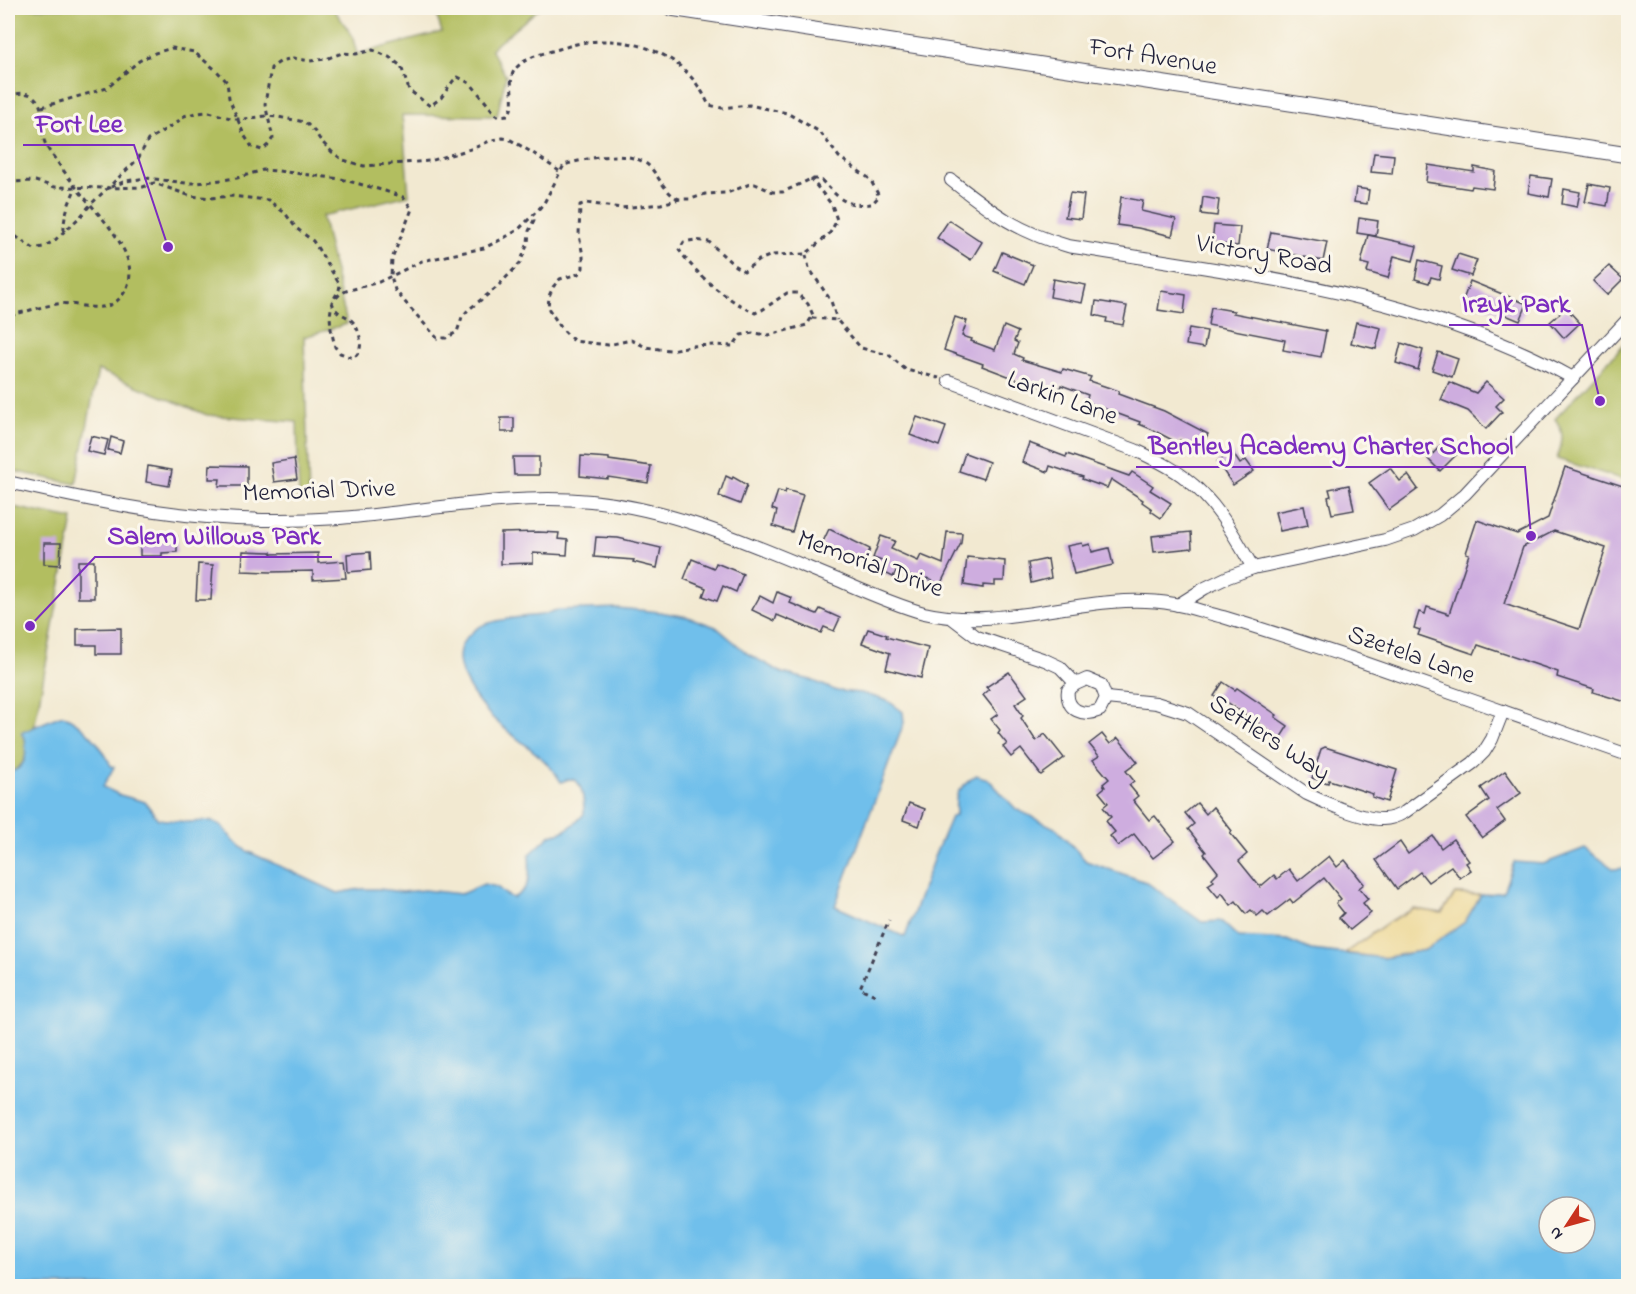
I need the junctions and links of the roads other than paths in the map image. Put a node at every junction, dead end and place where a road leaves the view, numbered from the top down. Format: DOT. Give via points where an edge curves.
graph roads {
  1 [pos="671,8"];
  2 [pos="1629,155"];
  3 [pos="951,180"];
  4 [pos="1629,319"];
  5 [pos="1573,378"];
  6 [pos="949,381"];
  7 [pos="8,482"];
  8 [pos="1253,568"];
  9 [pos="1178,604"];
  10 [pos="952,617"];
  11 [pos="1076,684"];
  12 [pos="1106,698"];
  13 [pos="1503,711"];
  14 [pos="1629,754"];
  1 -- 2 [label="street, Fort Avenue"];
  3 -- 5 [label="street, Victory Road" via="1009,223 1047,240 1354,295 1486,337"];
  4 -- 5 [label="street"];
  5 -- 8 [label="street" via="1465,494 1440,515 1385,540"];
  6 -- 8 [label="street, Larkin Lane" via="1162,463 1185,478 1220,513"];
  7 -- 10 [label="street, Memorial Drive" via="156,511 263,519 338,518 517,500 596,502 691,522 900,605"];
  8 -- 9 [label="street"];
  9 -- 10 [label="street, Memorial Drive" via="1134,600 1006,617"];
  9 -- 13 [label="street, Szetela Lane" via="1289,637"];
  10 -- 11 [label="street" via="977,637 1060,667"];
  11 -- 12 [label="street" via="1087,679 1094,681 1101,685"];
  11 -- 12 [label="street" via="1068,690 1067,698 1082,714 1100,710"];
  12 -- 13 [label="street, Settlers Way" via="1156,703 1188,713 1307,794 1382,819 1405,812 1473,763 1492,739"];
  13 -- 14 [label="street, Szetela Lane"];
}
